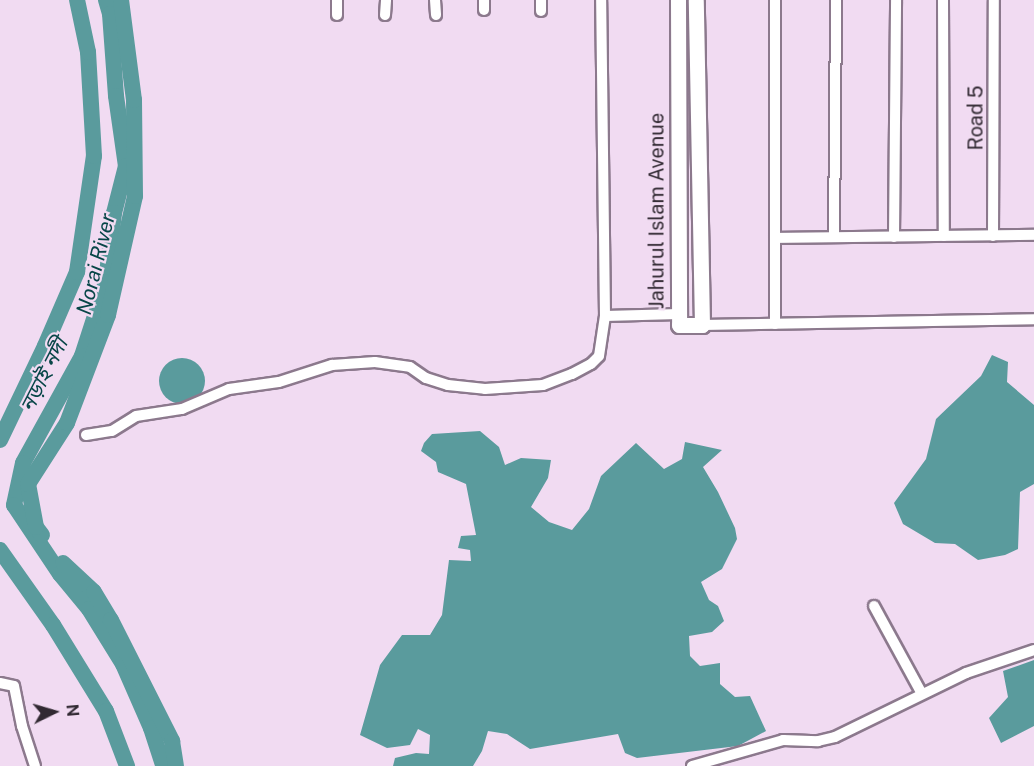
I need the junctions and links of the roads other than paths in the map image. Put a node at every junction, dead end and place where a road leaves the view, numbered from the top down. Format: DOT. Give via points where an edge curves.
graph roads {
  1 [pos="337,0"];
  2 [pos="386,0"];
  3 [pos="435,0"];
  4 [pos="601,0"];
  5 [pos="678,0"];
  6 [pos="696,0"];
  7 [pos="775,0"];
  8 [pos="836,0"];
  9 [pos="896,0"];
  10 [pos="943,0"];
  11 [pos="994,0"];
  12 [pos="337,15"];
  13 [pos="385,15"];
  14 [pos="435,15"];
  15 [pos="1034,235"];
  16 [pos="944,236"];
  17 [pos="993,236"];
  18 [pos="834,237"];
  19 [pos="894,237"];
  20 [pos="775,238"];
  21 [pos="678,314"];
  22 [pos="605,316"];
  23 [pos="1034,319"];
  24 [pos="775,324"];
  25 [pos="702,325"];
  26 [pos="86,435"];
  27 [pos="874,606"];
  28 [pos="1034,650"];
  29 [pos="0,683"];
  30 [pos="922,694"];
  31 [pos="724,762"];
  32 [pos="34,766"];
  33 [pos="692,766"];
  1 -- 12 [label="street"];
  2 -- 13 [label="street"];
  3 -- 14 [label="street"];
  4 -- 22 [label="street"];
  5 -- 21 [label="street, Jahurul Islam Avenue"];
  6 -- 25 [label="street"];
  7 -- 20 [label="street"];
  8 -- 18 [label="street"];
  9 -- 19 [label="street"];
  10 -- 16 [label="street"];
  11 -- 17 [label="street, Road 5"];
  15 -- 17 [label="street"];
  16 -- 17 [label="street"];
  16 -- 19 [label="street"];
  18 -- 19 [label="street"];
  18 -- 20 [label="street"];
  20 -- 24 [label="street"];
  21 -- 22 [label="street"];
  21 -- 25 [label="street, Jahurul Islam Avenue" via="679,325"];
  22 -- 26 [label="street" via="599,356 572,375 543,385 485,389 448,385 426,378 410,367 375,362 332,365 279,382 229,389 182,409 136,416 112,431"];
  23 -- 24 [label="street"];
  24 -- 25 [label="street"];
  27 -- 30 [label="street"];
  28 -- 30 [label="street" via="974,670"];
  29 -- 32 [label="street" via="14,686"];
  30 -- 31 [label="street" via="835,737 818,741 783,740"];
  31 -- 33 [label="street"];
}
